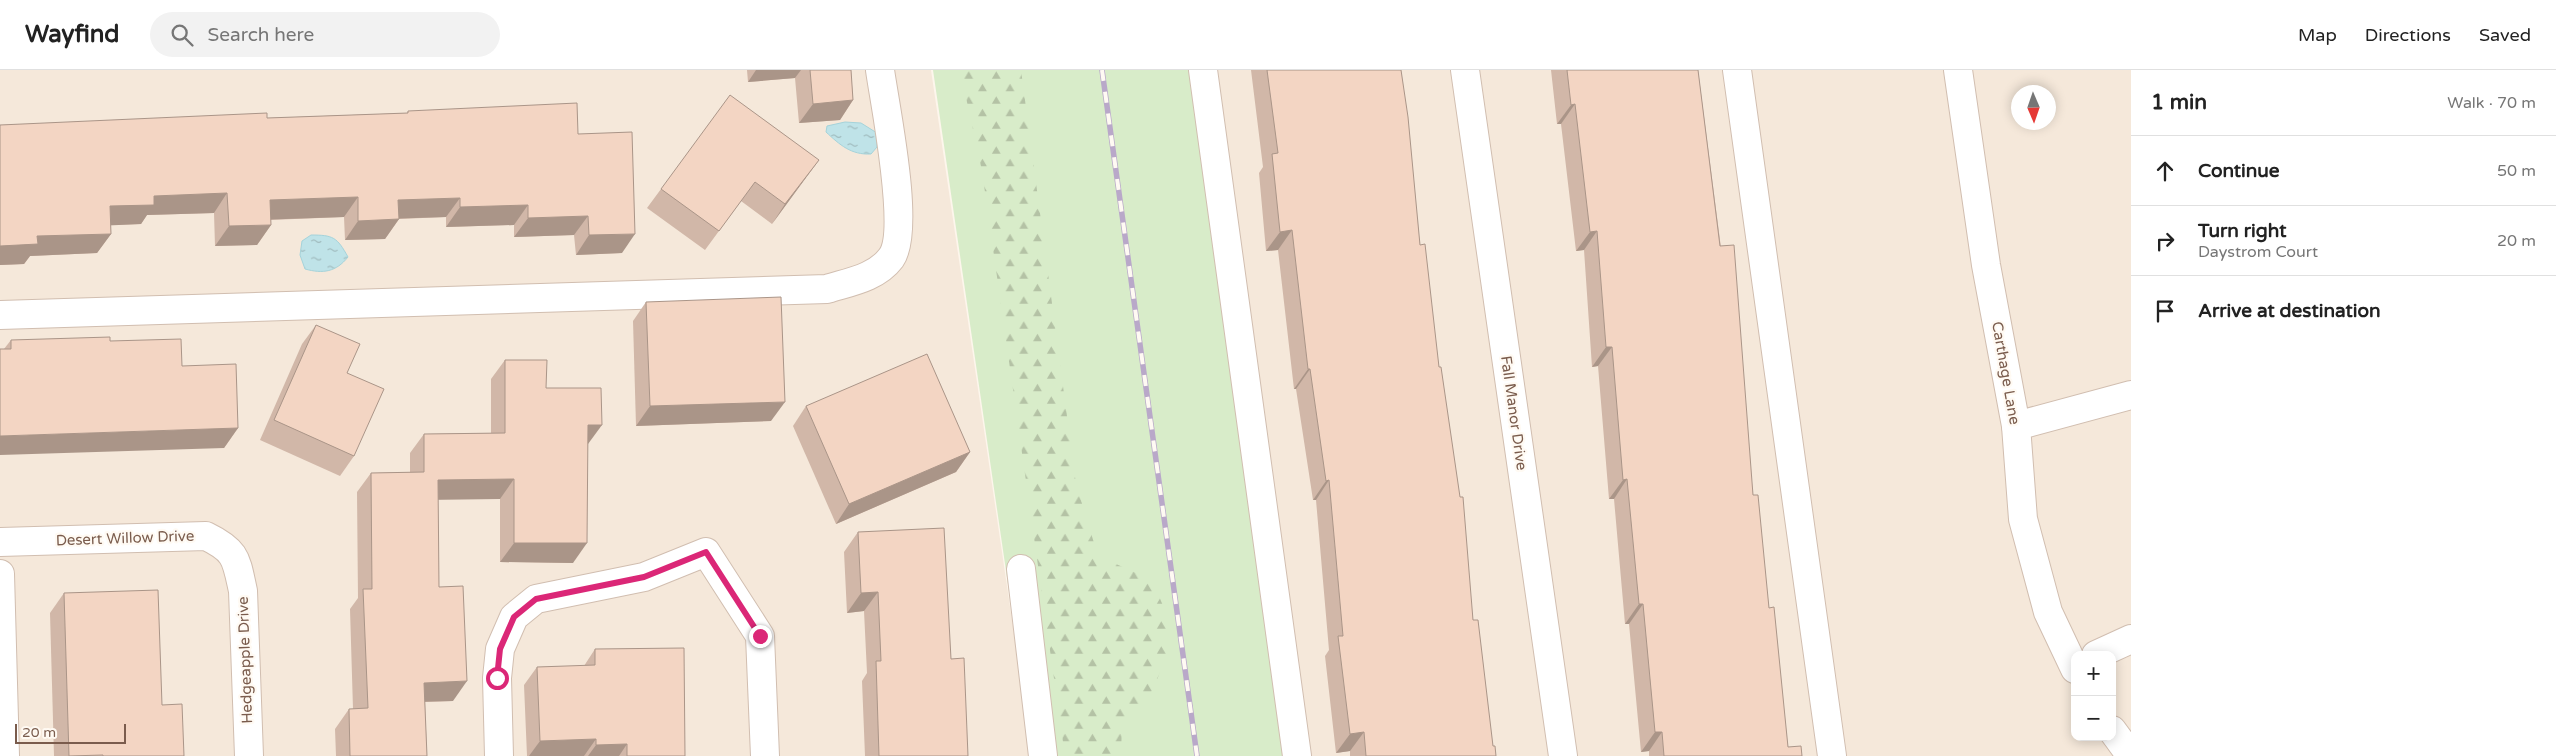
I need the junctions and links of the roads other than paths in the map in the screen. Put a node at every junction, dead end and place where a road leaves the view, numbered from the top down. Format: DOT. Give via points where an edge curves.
graph roads {
  1 [pos="880,70"];
  2 [pos="1203,70"];
  3 [pos="1465,70"];
  4 [pos="1737,70"];
  5 [pos="1958,70"];
  6 [pos="0,315"];
  7 [pos="2131,395"];
  8 [pos="2016,426"];
  9 [pos="0,542"];
  10 [pos="237,564"];
  11 [pos="1021,569"];
  12 [pos="0,574"];
  13 [pos="2131,639"];
  14 [pos="2072,651"];
  15 [pos="2107,651"];
  16 [pos="2116,735"];
  17 [pos="5,756"];
  18 [pos="249,756"];
  19 [pos="499,756"];
  20 [pos="765,756"];
  21 [pos="1043,756"];
  22 [pos="1296,756"];
  23 [pos="1563,756"];
  24 [pos="1832,756"];
  25 [pos="2131,756"];
  1 -- 6 [label="street" via="898,200 899,231 892,257 868,277 827,289"];
  2 -- 22 [label="street"];
  3 -- 23 [label="street, Fall Manor Drive"];
  4 -- 24 [label="street"];
  5 -- 8 [label="street, Carthage Lane" via="1986,265"];
  7 -- 8 [label="street"];
  8 -- 14 [label="street, Carthage Lane" via="2024,519 2048,612"];
  9 -- 10 [label="street, Desert Willow Drive" via="206,536 227,546"];
  10 -- 18 [label="street, Hedgeapple Drive" via="243,591"];
  11 -- 21 [label="street"];
  12 -- 17 [label="street"];
  13 -- 15 [label="street"];
  16 -- 25 [label="street"];
  19 -- 20 [label="street" via="497,678 500,649 514,617 536,599 644,577 706,552 760,636"];
}
